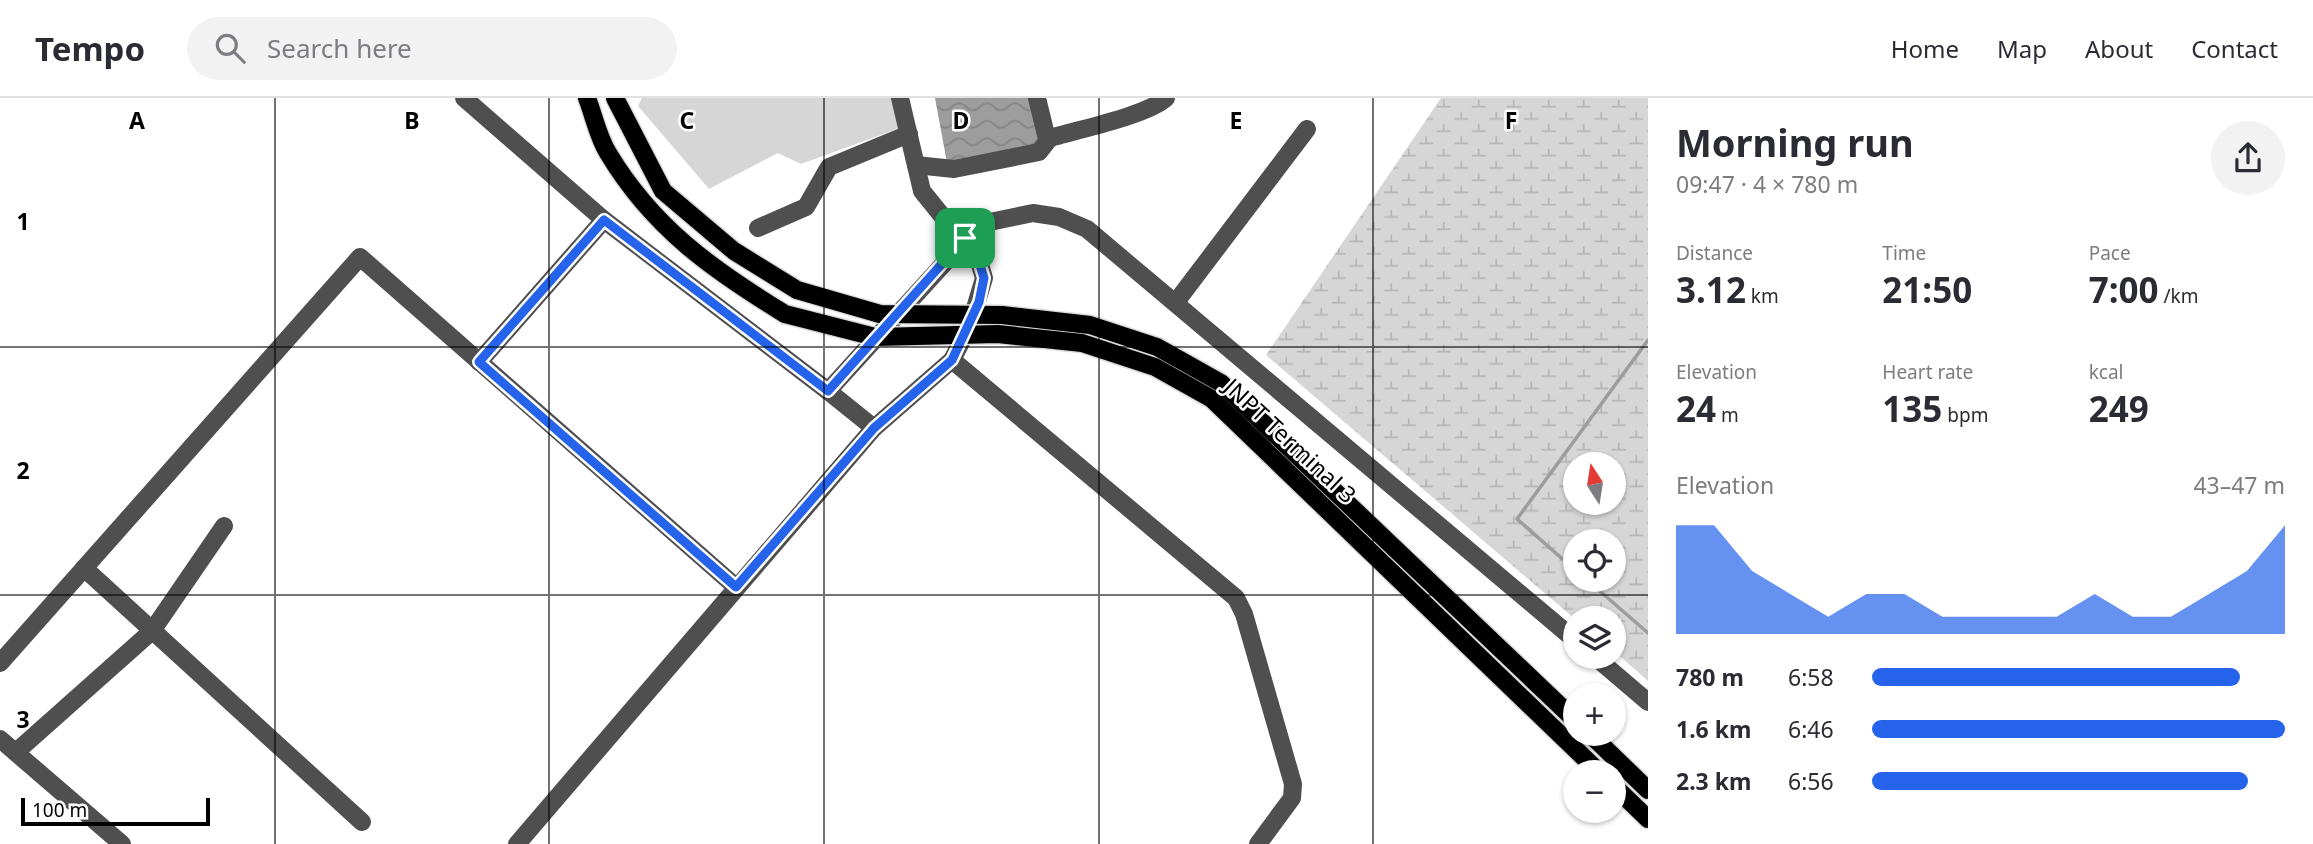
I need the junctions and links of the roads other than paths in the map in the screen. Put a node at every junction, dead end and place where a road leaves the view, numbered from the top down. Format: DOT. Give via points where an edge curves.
graph roads {
  1 [pos="464,98"];
  2 [pos="587,98"];
  3 [pos="615,98"];
  4 [pos="900,98"];
  5 [pos="1037,98"];
  6 [pos="1166,98"];
  7 [pos="1307,129"];
  8 [pos="909,134"];
  9 [pos="1050,138"];
  10 [pos="916,165"];
  11 [pos="604,220"];
  12 [pos="980,224"];
  13 [pos="758,228"];
  14 [pos="965,238"];
  15 [pos="1176,302"];
  16 [pos="952,360"];
  17 [pos="479,362"];
  18 [pos="828,391"];
  19 [pos="874,428"];
  20 [pos="224,526"];
  21 [pos="84,568"];
  22 [pos="736,587"];
  23 [pos="1563,630"];
  24 [pos="152,631"];
  25 [pos="0,663"];
  26 [pos="1609,669"];
  27 [pos="1648,702"];
  28 [pos="1563,709"];
  29 [pos="0,739"];
  30 [pos="1602,746"];
  31 [pos="16,752"];
  32 [pos="1587,760"];
  33 [pos="1648,790"];
  34 [pos="1626,798"];
  35 [pos="1648,819"];
  36 [pos="362,822"];
  37 [pos="122,844"];
  38 [pos="517,844"];
  39 [pos="1258,844"];
  1 -- 11 [label="street"];
  2 -- 32 [label="main road, JNPT Terminal 3, bridge" via="607,152 657,221 720,275 785,314 875,337 998,334 1082,343 1155,367 1212,398"];
  3 -- 28 [label="main road, JNPT Terminal 3, bridge" via="663,191 734,251 797,290 880,314 1002,315 1090,325 1157,347 1222,383"];
  4 -- 8 [label="street"];
  5 -- 9 [label="street"];
  6 -- 9 [label="street" via="1160,104"];
  7 -- 15 [label="street"];
  8 -- 10 [label="street"];
  8 -- 13 [label="street" via="829,167 806,207"];
  9 -- 10 [label="street" via="1039,152 954,169"];
  10 -- 12 [label="street" via="922,191 943,216"];
  11 -- 17 [label="street"];
  11 -- 18 [label="street"];
  12 -- 14 [label="street"];
  12 -- 15 [label="street" via="1033,213 1059,217 1087,229"];
  14 -- 16 [label="street" via="977,255 984,278 979,302"];
  14 -- 18 [label="street"];
  15 -- 23 [label="street"];
  16 -- 19 [label="street"];
  16 -- 39 [label="street" via="1236,598 1293,784 1292,798"];
  17 -- 21 [label="street" via="360,257"];
  17 -- 22 [label="street"];
  18 -- 19 [label="street"];
  19 -- 22 [label="street"];
  20 -- 24 [label="street"];
  21 -- 24 [label="street"];
  21 -- 25 [label="street"];
  22 -- 38 [label="street"];
  24 -- 31 [label="street"];
  24 -- 36 [label="street"];
  26 -- 27 [label="street"];
  29 -- 31 [label="street"];
  30 -- 33 [label="main road"];
  31 -- 37 [label="street"];
  34 -- 35 [label="main road"];
}
